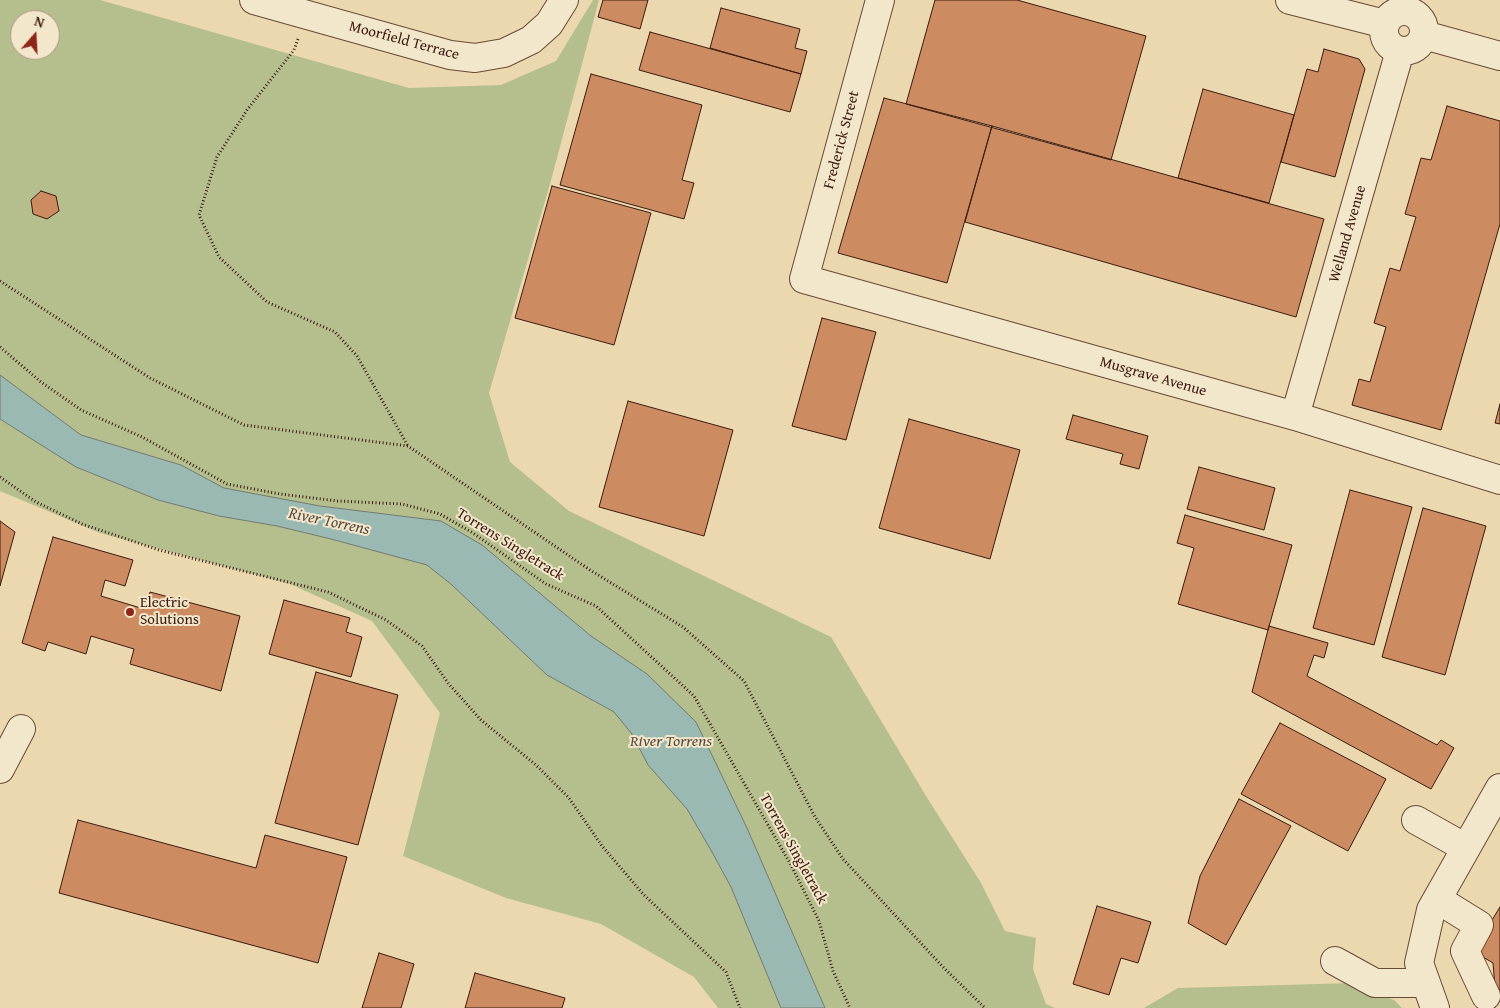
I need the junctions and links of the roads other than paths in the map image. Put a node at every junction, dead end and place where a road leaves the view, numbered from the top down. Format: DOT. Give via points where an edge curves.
graph roads {
  1 [pos="254,0"];
  2 [pos="564,0"];
  3 [pos="878,0"];
  4 [pos="1290,0"];
  5 [pos="1411,6"];
  6 [pos="1385,24"];
  7 [pos="1424,35"];
  8 [pos="1400,51"];
  9 [pos="1500,56"];
  10 [pos="804,279"];
  11 [pos="1295,416"];
  12 [pos="1500,480"];
  13 [pos="21,729"];
  14 [pos="0,769"];
  15 [pos="1500,788"];
  16 [pos="1416,820"];
  17 [pos="1466,848"];
  18 [pos="1437,899"];
  19 [pos="1335,961"];
  20 [pos="1431,996"];
  21 [pos="1486,996"];
  1 -- 2 [label="street, Moorfield Terrace" via="450,55 485,57 504,53 531,40 549,24"];
  3 -- 10 [label="street, Frederick Street"];
  4 -- 6 [label="street"];
  5 -- 6 [label="street" via="1392,15"];
  5 -- 7 [label="street" via="1420,18"];
  6 -- 8 [label="street" via="1387,41"];
  7 -- 8 [label="street" via="1415,48"];
  7 -- 9 [label="street"];
  8 -- 11 [label="street, Welland Avenue"];
  10 -- 11 [label="street, Musgrave Avenue"];
  11 -- 12 [label="street, Musgrave Avenue"];
  13 -- 14 [label="street"];
  15 -- 17 [label="street"];
  16 -- 17 [label="street"];
  17 -- 18 [label="street"];
  18 -- 20 [label="street" via="1431,910 1419,963"];
  18 -- 21 [label="street" via="1479,925 1465,951"];
  19 -- 20 [label="street" via="1375,983"];
}
